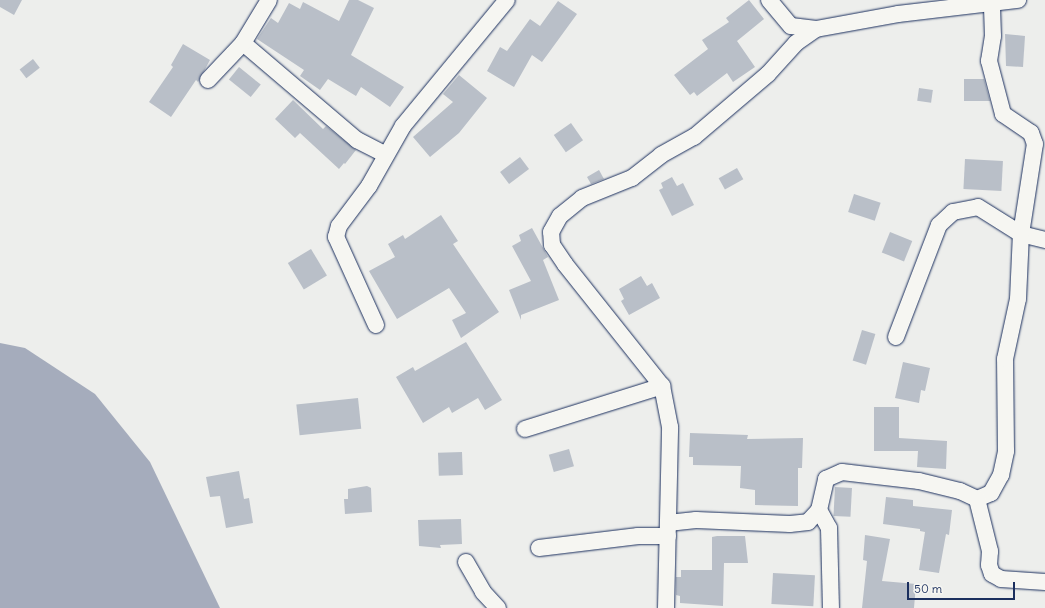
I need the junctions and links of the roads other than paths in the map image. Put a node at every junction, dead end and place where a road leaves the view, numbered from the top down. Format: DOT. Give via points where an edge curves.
graph roads {
  1 [pos="269,0"];
  2 [pos="507,0"];
  3 [pos="769,0"];
  4 [pos="1018,0"];
  5 [pos="962,4"];
  6 [pos="992,4"];
  7 [pos="816,29"];
  8 [pos="243,43"];
  9 [pos="208,80"];
  10 [pos="385,154"];
  11 [pos="1021,234"];
  12 [pos="1045,240"];
  13 [pos="376,325"];
  14 [pos="896,337"];
  15 [pos="662,386"];
  16 [pos="525,429"];
  17 [pos="977,498"];
  18 [pos="819,510"];
  19 [pos="668,529"];
  20 [pos="539,548"];
  21 [pos="466,562"];
  22 [pos="1045,582"];
  23 [pos="498,608"];
  24 [pos="666,608"];
  25 [pos="831,608"];
  1 -- 8 [label="street"];
  2 -- 10 [label="street" via="403,126"];
  3 -- 7 [label="street" via="791,26"];
  4 -- 6 [label="street"];
  5 -- 6 [label="street"];
  5 -- 7 [label="street"];
  6 -- 11 [label="street" via="993,36 989,61 1003,114 1031,133 1035,144"];
  7 -- 15 [label="street" via="796,43 768,74 694,137 661,155 632,178 582,198 560,216 553,226 552,245"];
  8 -- 9 [label="street"];
  8 -- 10 [label="street" via="357,140"];
  10 -- 13 [label="street" via="369,186 339,226 336,237"];
  11 -- 12 [label="street"];
  11 -- 14 [label="street" via="978,207 953,212 939,225"];
  11 -- 17 [label="street" via="1018,299 1005,359 1006,451 1001,474 991,493"];
  15 -- 16 [label="street"];
  15 -- 19 [label="street" via="670,427"];
  17 -- 18 [label="street" via="919,481 842,472 826,479"];
  17 -- 22 [label="street" via="990,551 989,565 992,574 1001,579"];
  18 -- 19 [label="street" via="808,522 790,524 696,520"];
  18 -- 25 [label="street" via="829,528"];
  19 -- 20 [label="street" via="638,536"];
  19 -- 24 [label="street"];
  21 -- 23 [label="street" via="483,592"];
}
